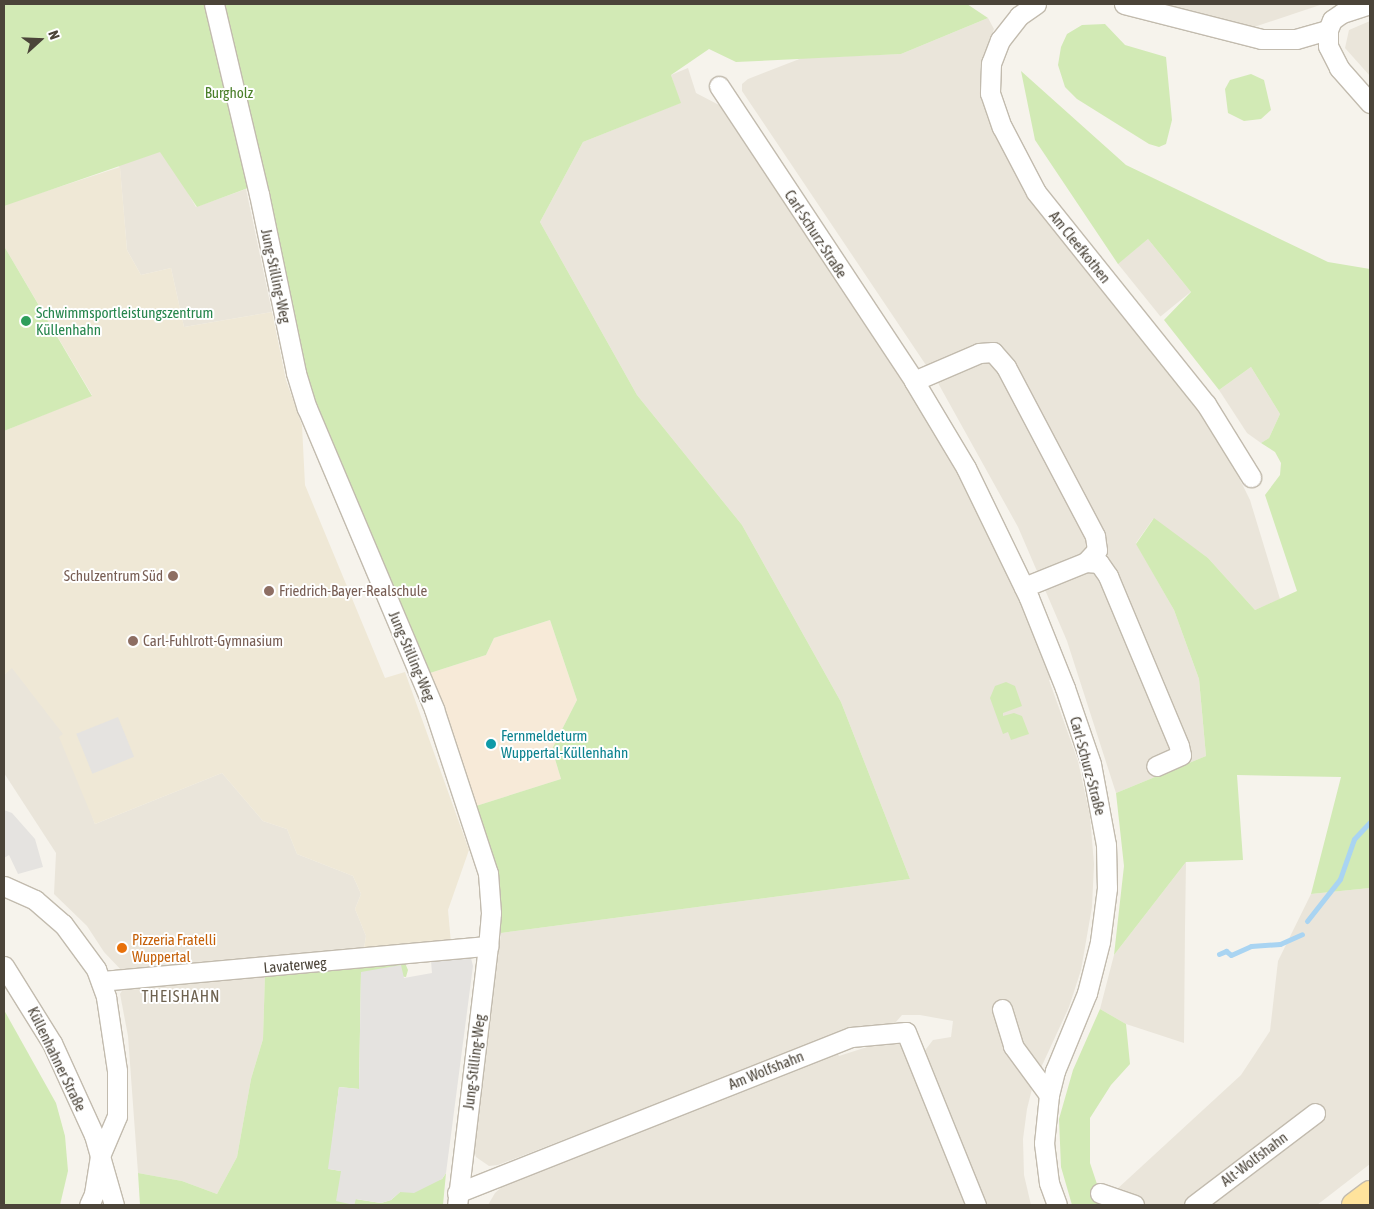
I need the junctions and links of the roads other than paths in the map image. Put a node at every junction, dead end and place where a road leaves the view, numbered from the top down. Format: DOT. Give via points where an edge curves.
graph roads {
  1 [pos="214,4"];
  2 [pos="1036,4"];
  3 [pos="1124,4"];
  4 [pos="1370,4"];
  5 [pos="1328,30"];
  6 [pos="719,86"];
  7 [pos="1370,103"];
  8 [pos="914,381"];
  9 [pos="1251,477"];
  10 [pos="1086,562"];
  11 [pos="1024,587"];
  12 [pos="1156,766"];
  13 [pos="4,886"];
  14 [pos="488,946"];
  15 [pos="4,966"];
  16 [pos="101,981"];
  17 [pos="1002,1009"];
  18 [pos="1049,1095"];
  19 [pos="1315,1113"];
  20 [pos="100,1156"];
  21 [pos="1100,1193"];
  22 [pos="1370,1193"];
  23 [pos="457,1199"];
  24 [pos="89,1205"];
  25 [pos="114,1205"];
  26 [pos="976,1205"];
  27 [pos="1057,1205"];
  28 [pos="1134,1205"];
  29 [pos="1194,1205"];
  30 [pos="1354,1205"];
  1 -- 14 [label="street, Jung-Stilling-Weg" via="304,399 434,709 488,873 491,913"];
  2 -- 9 [label="street, Am Cleefkothen" via="1019,16 1000,40 991,63 990,93 1002,127 1036,192 1206,404"];
  3 -- 5 [label="street" via="1261,39 1296,39"];
  4 -- 5 [label="street" via="1332,20"];
  5 -- 7 [label="street" via="1332,58"];
  6 -- 8 [label="street, Carl-Schurz-Straße"];
  8 -- 10 [label="street" via="979,354 994,352 1006,367 1095,536 1097,550"];
  8 -- 11 [label="street, Carl-Schurz-Straße" via="983,499"];
  10 -- 11 [label="street"];
  10 -- 12 [label="street" via="1099,563 1108,576 1179,746 1181,755"];
  11 -- 18 [label="street, Carl-Schurz-Straße" via="1082,736 1100,803 1106,845 1107,888 1100,942 1087,993 1055,1071"];
  13 -- 16 [label="street" via="35,900 63,924 83,949"];
  14 -- 16 [label="street, Lavaterweg"];
  14 -- 23 [label="street, Jung-Stilling-Weg"];
  15 -- 20 [label="street, Küllenhahner Straße" via="52,1043"];
  16 -- 20 [label="street" via="117,1071 117,1116"];
  17 -- 18 [label="street" via="1013,1046"];
  18 -- 27 [label="street, Carl-Schurz-Straße" via="1044,1143 1049,1183"];
  19 -- 29 [label="street, Alt-Wolfshahn"];
  20 -- 24 [label="street"];
  20 -- 25 [label="street, Küllenhahner Straße"];
  21 -- 28 [label="street"];
  22 -- 30 [label="main road"];
  23 -- 26 [label="street, Am Wolfshahn" via="851,1037 906,1032"];
}
